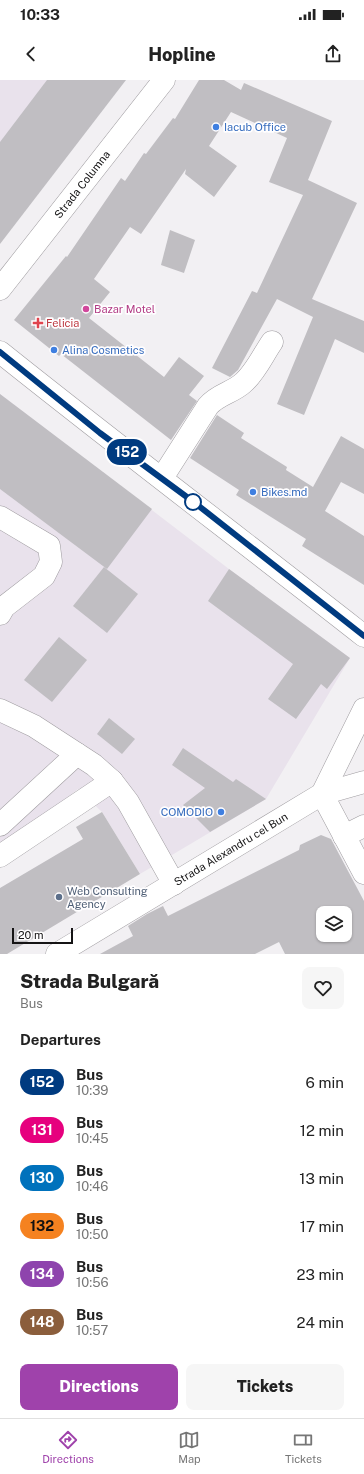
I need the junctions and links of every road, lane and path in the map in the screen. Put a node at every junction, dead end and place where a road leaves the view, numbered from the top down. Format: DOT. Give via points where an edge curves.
graph roads {
  1 [pos="164,80"];
  2 [pos="0,289"];
  3 [pos="272,342"];
  4 [pos="0,352"];
  5 [pos="162,478"];
  6 [pos="0,517"];
  7 [pos="0,614"];
  8 [pos="364,636"];
  9 [pos="364,709"];
  10 [pos="0,710"];
  11 [pos="77,754"];
  12 [pos="112,781"];
  13 [pos="364,782"];
  14 [pos="322,794"];
  15 [pos="0,825"];
  16 [pos="364,826"];
  17 [pos="344,836"];
  18 [pos="0,856"];
  19 [pos="364,873"];
  20 [pos="174,884"];
  21 [pos="57,954"];
  1 -- 2 [label="street, Strada Columna"];
  3 -- 5 [label="street" via="251,375 242,384 215,398 208,406"];
  4 -- 5 [label="street" via="100,433"];
  5 -- 8 [label="street"];
  6 -- 7 [label="street" via="49,546 52,562 44,576 4,607"];
  9 -- 14 [label="street"];
  10 -- 11 [label="street" via="34,726"];
  11 -- 12 [label="street"];
  11 -- 15 [label="street"];
  12 -- 18 [label="street"];
  12 -- 20 [label="street" via="128,802"];
  13 -- 14 [label="street, Strada Alexandru cel Bun"];
  14 -- 17 [label="street"];
  14 -- 20 [label="street, Strada Alexandru cel Bun"];
  16 -- 17 [label="street"];
  17 -- 19 [label="street"];
  20 -- 21 [label="street, Strada Alexandru cel Bun"];
}
